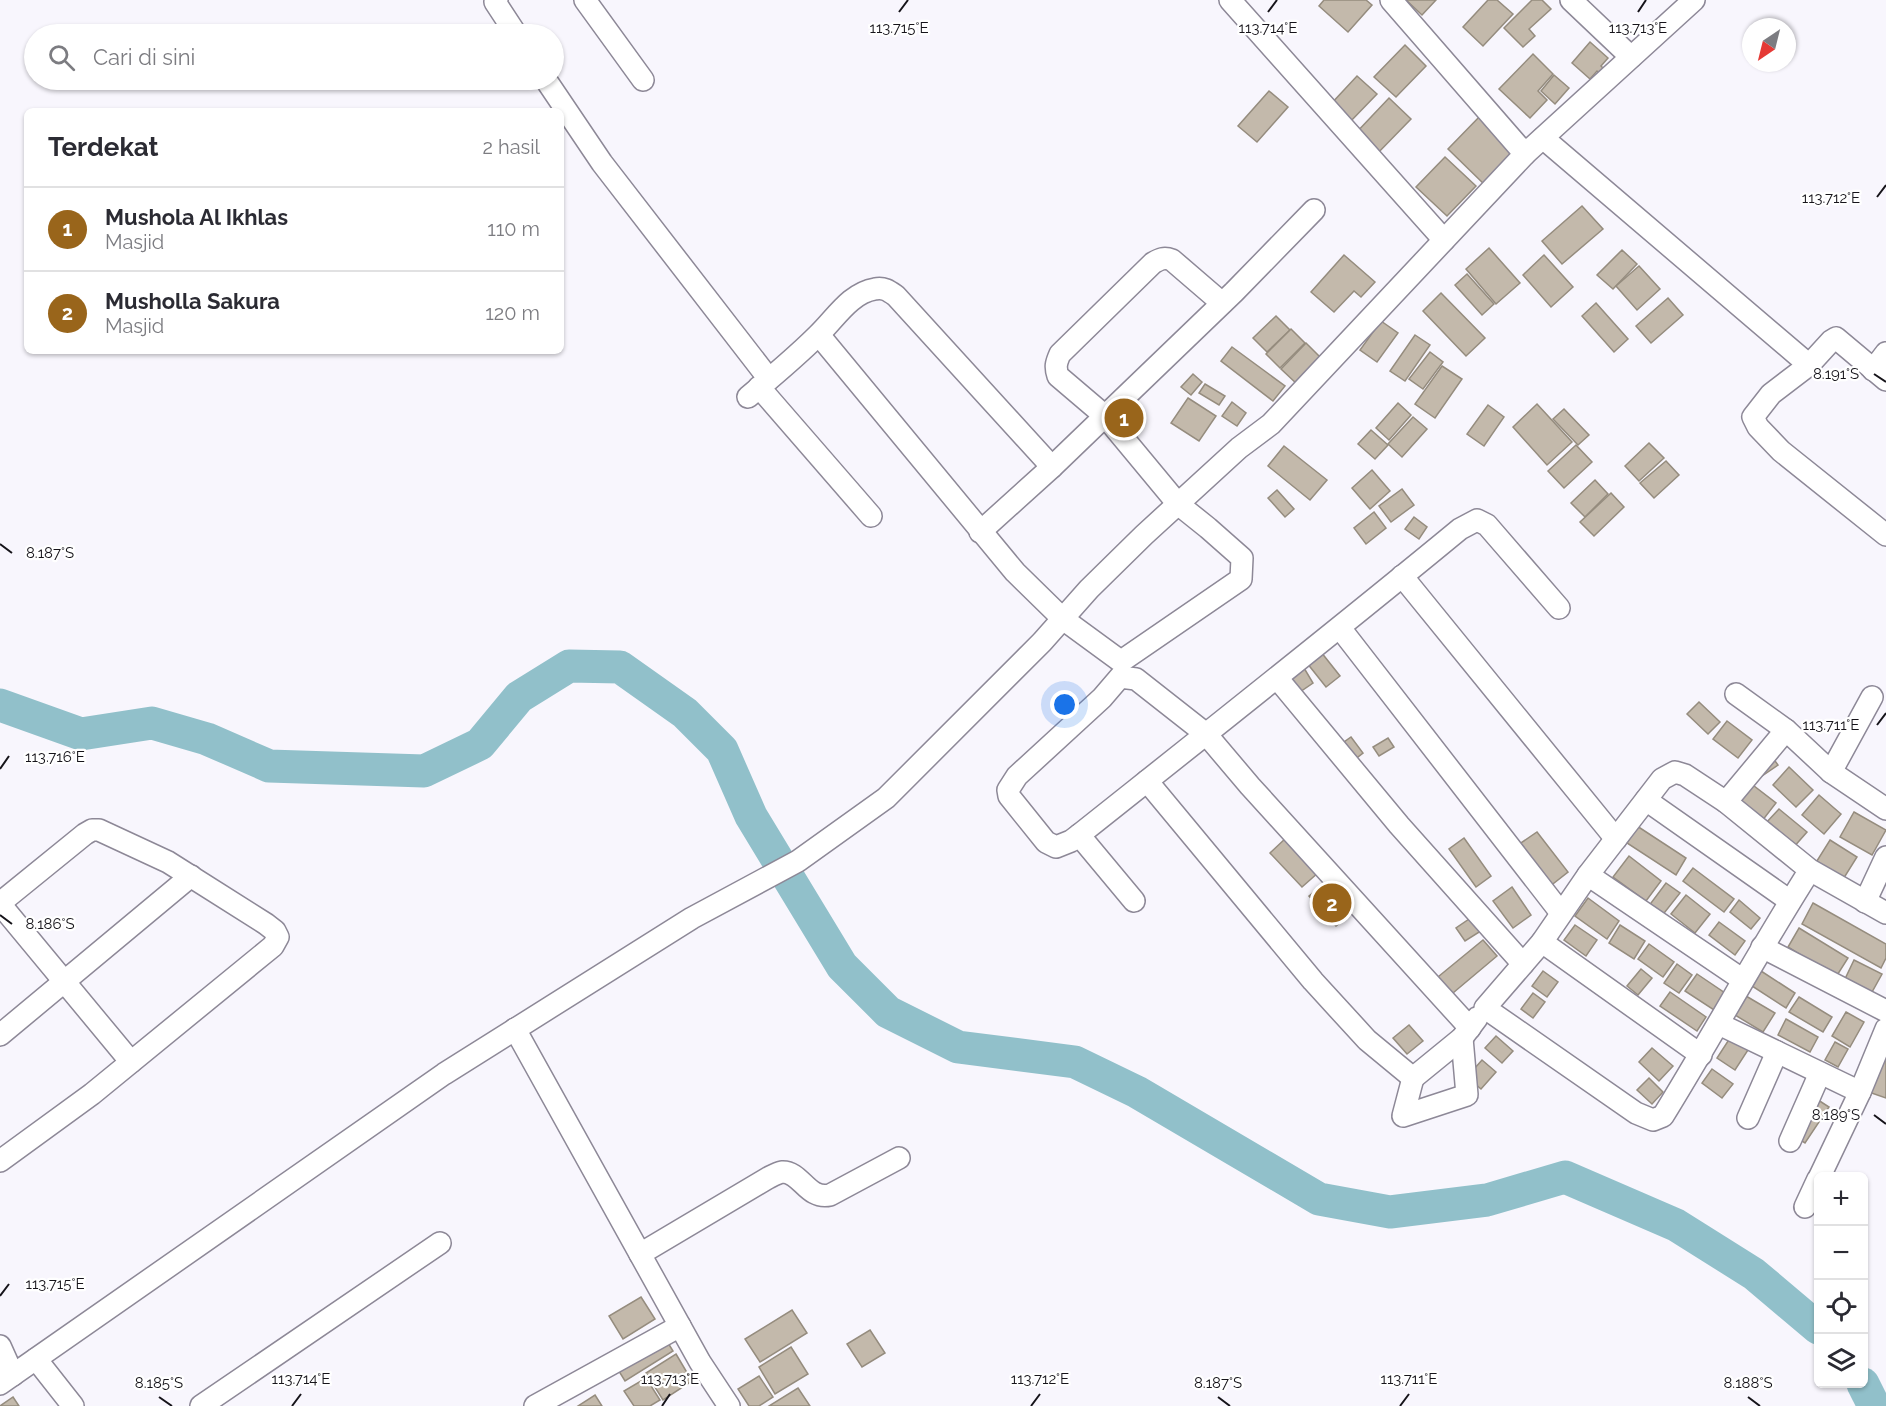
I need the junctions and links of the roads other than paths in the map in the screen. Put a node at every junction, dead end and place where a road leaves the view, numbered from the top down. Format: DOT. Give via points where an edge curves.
graph roads {
  1 [pos="497,0"];
  2 [pos="585,0"];
  3 [pos="1230,0"];
  4 [pos="1391,0"];
  5 [pos="1571,0"];
  6 [pos="1694,0"];
  7 [pos="509,24"];
  8 [pos="1631,57"];
  9 [pos="643,80"];
  10 [pos="553,90"];
  11 [pos="1543,138"];
  12 [pos="1525,154"];
  13 [pos="1314,210"];
  14 [pos="1444,240"];
  15 [pos="1222,303"];
  16 [pos="819,335"];
  17 [pos="1809,365"];
  18 [pos="1882,368"];
  19 [pos="759,388"];
  20 [pos="1105,416"];
  21 [pos="1052,467"];
  22 [pos="1178,504"];
  23 [pos="871,516"];
  24 [pos="980,532"];
  25 [pos="1886,535"];
  26 [pos="1402,576"];
  27 [pos="1559,608"];
  28 [pos="1063,619"];
  29 [pos="1340,628"];
  30 [pos="1277,678"];
  31 [pos="1736,694"];
  32 [pos="1872,697"];
  33 [pos="1786,730"];
  34 [pos="1206,734"];
  35 [pos="1831,772"];
  36 [pos="1147,781"];
  37 [pos="1646,800"];
  38 [pos="1726,802"];
  39 [pos="1886,810"];
  40 [pos="1079,835"];
  41 [pos="1616,838"];
  42 [pos="1886,857"];
  43 [pos="1810,870"];
  44 [pos="1588,875"];
  45 [pos="191,876"];
  46 [pos="1134,901"];
  47 [pos="1790,901"];
  48 [pos="1865,902"];
  49 [pos="0,904"];
  50 [pos="1561,913"];
  51 [pos="1886,913"];
  52 [pos="1542,942"];
  53 [pos="1762,947"];
  54 [pos="1523,964"];
  55 [pos="1743,980"];
  56 [pos="64,982"];
  57 [pos="1485,1008"];
  58 [pos="1886,1011"];
  59 [pos="1719,1024"];
  60 [pos="515,1029"];
  61 [pos="1886,1029"];
  62 [pos="1466,1033"];
  63 [pos="0,1035"];
  64 [pos="1777,1052"];
  65 [pos="1701,1055"];
  66 [pos="130,1062"];
  67 [pos="1820,1073"];
  68 [pos="1413,1078"];
  69 [pos="1860,1092"];
  70 [pos="1748,1118"];
  71 [pos="1790,1141"];
  72 [pos="899,1158"];
  73 [pos="0,1161"];
  74 [pos="1822,1172"];
  75 [pos="1814,1188"];
  76 [pos="1805,1207"];
  77 [pos="440,1243"];
  78 [pos="640,1254"];
  79 [pos="680,1326"];
  80 [pos="0,1346"];
  81 [pos="36,1359"];
  82 [pos="7,1380"];
  83 [pos="73,1406"];
  84 [pos="201,1406"];
  85 [pos="535,1406"];
  86 [pos="729,1406"];
  1 -- 7 [label="street"];
  2 -- 9 [label="street"];
  3 -- 14 [label="street"];
  4 -- 12 [label="street"];
  5 -- 8 [label="street"];
  6 -- 8 [label="street"];
  8 -- 11 [label="street"];
  10 -- 19 [label="street"];
  11 -- 12 [label="street"];
  11 -- 17 [label="street"];
  12 -- 14 [label="street"];
  13 -- 15 [label="street"];
  14 -- 22 [label="street" via="1271,424"];
  15 -- 20 [label="street"];
  15 -- 20 [label="street" via="1172,261 1160,258 1153,263 1056,361 1058,376"];
  16 -- 19 [label="street"];
  16 -- 21 [label="street" via="857,297 873,289 885,289 896,296"];
  16 -- 24 [label="street"];
  17 -- 18 [label="street" via="1836,338"];
  17 -- 25 [label="street" via="1771,394 1753,417 1780,451"];
  19 -- 23 [label="street"];
  20 -- 21 [label="street"];
  20 -- 22 [label="street"];
  21 -- 24 [label="street"];
  22 -- 28 [label="street"];
  22 -- 28 [label="street" via="1242,558 1241,579 1123,660"];
  24 -- 28 [label="street"];
  26 -- 27 [label="street" via="1477,520 1487,525"];
  26 -- 29 [label="street"];
  26 -- 41 [label="street"];
  28 -- 60 [label="street" via="886,798 798,861 692,918"];
  29 -- 30 [label="street"];
  29 -- 50 [label="street"];
  30 -- 34 [label="street"];
  30 -- 54 [label="street" via="1399,825"];
  31 -- 33 [label="street"];
  32 -- 35 [label="street"];
  33 -- 35 [label="street"];
  33 -- 38 [label="street"];
  34 -- 36 [label="street"];
  34 -- 40 [label="street" via="1136,680 1120,676 1102,698 1017,776 1008,790 1046,842 1056,847"];
  34 -- 62 [label="street"];
  35 -- 39 [label="street"];
  36 -- 40 [label="street"];
  36 -- 68 [label="street" via="1313,981 1367,1040"];
  37 -- 38 [label="street" via="1662,779 1675,772"];
  37 -- 41 [label="street"];
  37 -- 47 [label="street"];
  38 -- 43 [label="street"];
  40 -- 46 [label="street"];
  41 -- 44 [label="street"];
  42 -- 48 [label="street"];
  43 -- 47 [label="street"];
  43 -- 48 [label="street"];
  44 -- 50 [label="street"];
  44 -- 55 [label="street"];
  45 -- 49 [label="street" via="129,843 92,830"];
  45 -- 56 [label="street"];
  45 -- 66 [label="street" via="266,924 278,937 277,942"];
  47 -- 53 [label="street"];
  48 -- 51 [label="street"];
  49 -- 56 [label="street"];
  50 -- 52 [label="street"];
  52 -- 54 [label="street"];
  52 -- 65 [label="street"];
  53 -- 55 [label="street"];
  53 -- 58 [label="street"];
  54 -- 57 [label="street"];
  55 -- 59 [label="street"];
  56 -- 63 [label="street"];
  56 -- 66 [label="street"];
  57 -- 62 [label="street"];
  57 -- 65 [label="street" via="1636,1113 1653,1120 1663,1116"];
  59 -- 64 [label="street"];
  59 -- 65 [label="street"];
  60 -- 78 [label="street"];
  60 -- 81 [label="street" via="444,1074"];
  61 -- 69 [label="street"];
  62 -- 68 [label="street"];
  62 -- 68 [label="street" via="1467,1095 1402,1116"];
  64 -- 67 [label="street"];
  64 -- 70 [label="street"];
  66 -- 73 [label="street"];
  67 -- 69 [label="street"];
  67 -- 71 [label="street"];
  69 -- 74 [label="street"];
  72 -- 78 [label="street" via="823,1197 788,1173 780,1172"];
  75 -- 76 [label="street"];
  77 -- 84 [label="street"];
  78 -- 79 [label="street"];
  79 -- 85 [label="street"];
  79 -- 86 [label="street"];
  80 -- 82 [label="street"];
  81 -- 82 [label="street"];
  81 -- 83 [label="street"];
}
